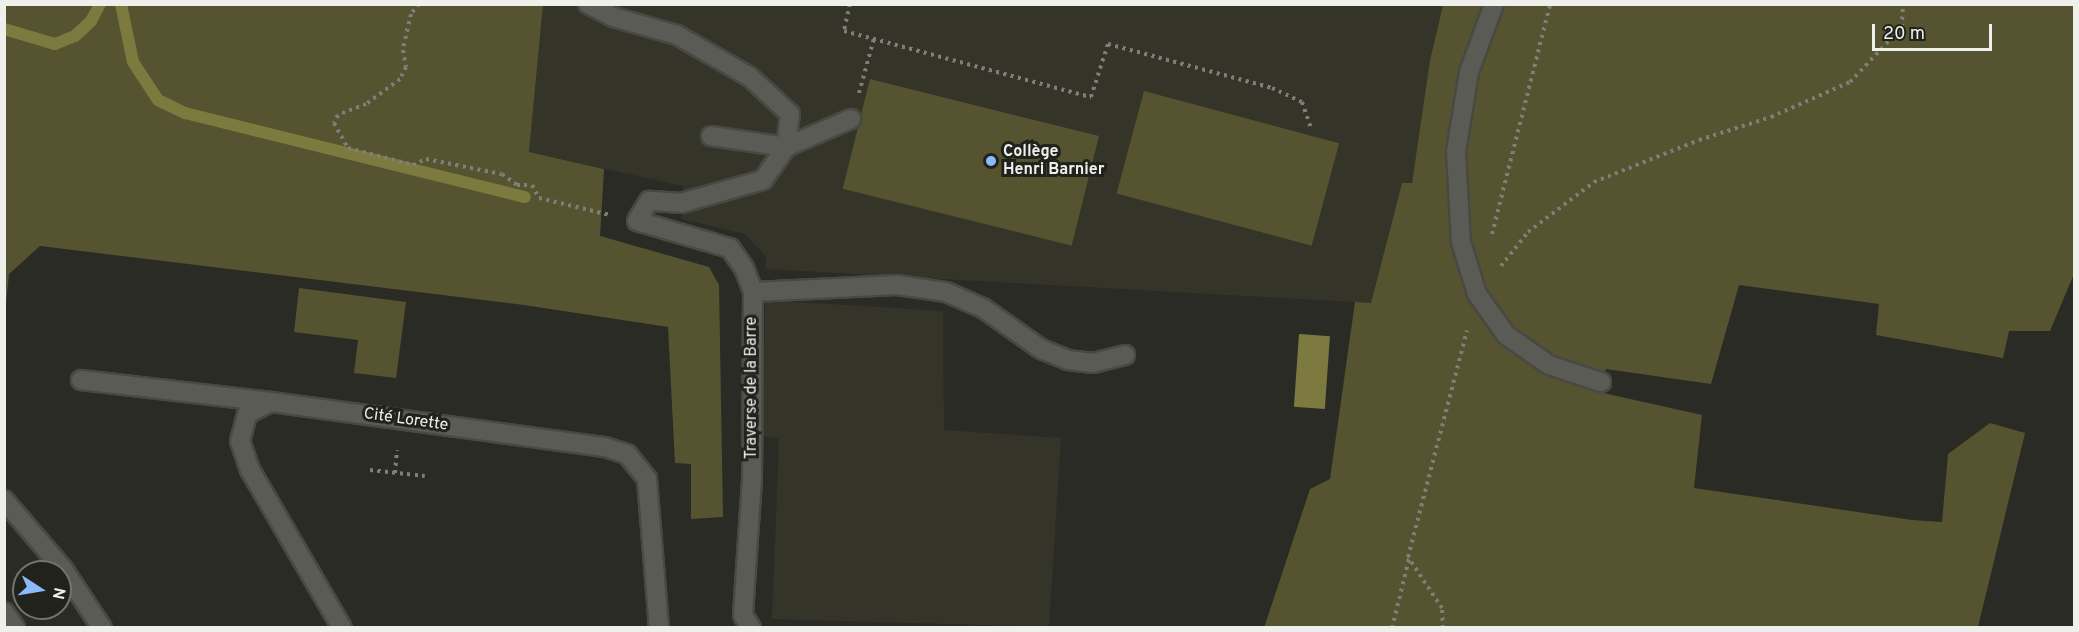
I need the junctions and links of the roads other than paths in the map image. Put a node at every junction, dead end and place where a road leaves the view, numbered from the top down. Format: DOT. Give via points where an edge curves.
graph roads {
  1 [pos="588,4"];
  2 [pos="1494,4"];
  3 [pos="851,119"];
  4 [pos="711,136"];
  5 [pos="786,147"];
  6 [pos="753,292"];
  7 [pos="1125,355"];
  8 [pos="81,380"];
  9 [pos="1601,382"];
  10 [pos="271,402"];
  11 [pos="4,500"];
  12 [pos="4,612"];
  13 [pos="15,627"];
  14 [pos="102,627"];
  15 [pos="342,627"];
  16 [pos="659,627"];
  17 [pos="749,627"];
  1 -- 5 [label="street" via="613,17 678,35 750,77 790,114"];
  2 -- 9 [label="street" via="1469,72 1456,151 1461,242 1477,294 1506,335 1550,365"];
  3 -- 5 [label="street"];
  4 -- 5 [label="street"];
  5 -- 6 [label="street, Traverse de la Barre" via="763,180 681,203 649,201 637,221 730,248 744,268"];
  6 -- 7 [label="street" via="897,285 946,292 983,308 1041,349 1068,360 1093,363"];
  6 -- 17 [label="street, Traverse de la Barre" via="752,479 743,615"];
  8 -- 10 [label="street, Cité Lorette"];
  10 -- 15 [label="street" via="247,414 240,441 250,470"];
  10 -- 16 [label="street, Cité Lorette" via="594,445 627,454 647,479"];
  11 -- 14 [label="street" via="63,569"];
  12 -- 13 [label="street"];
}
